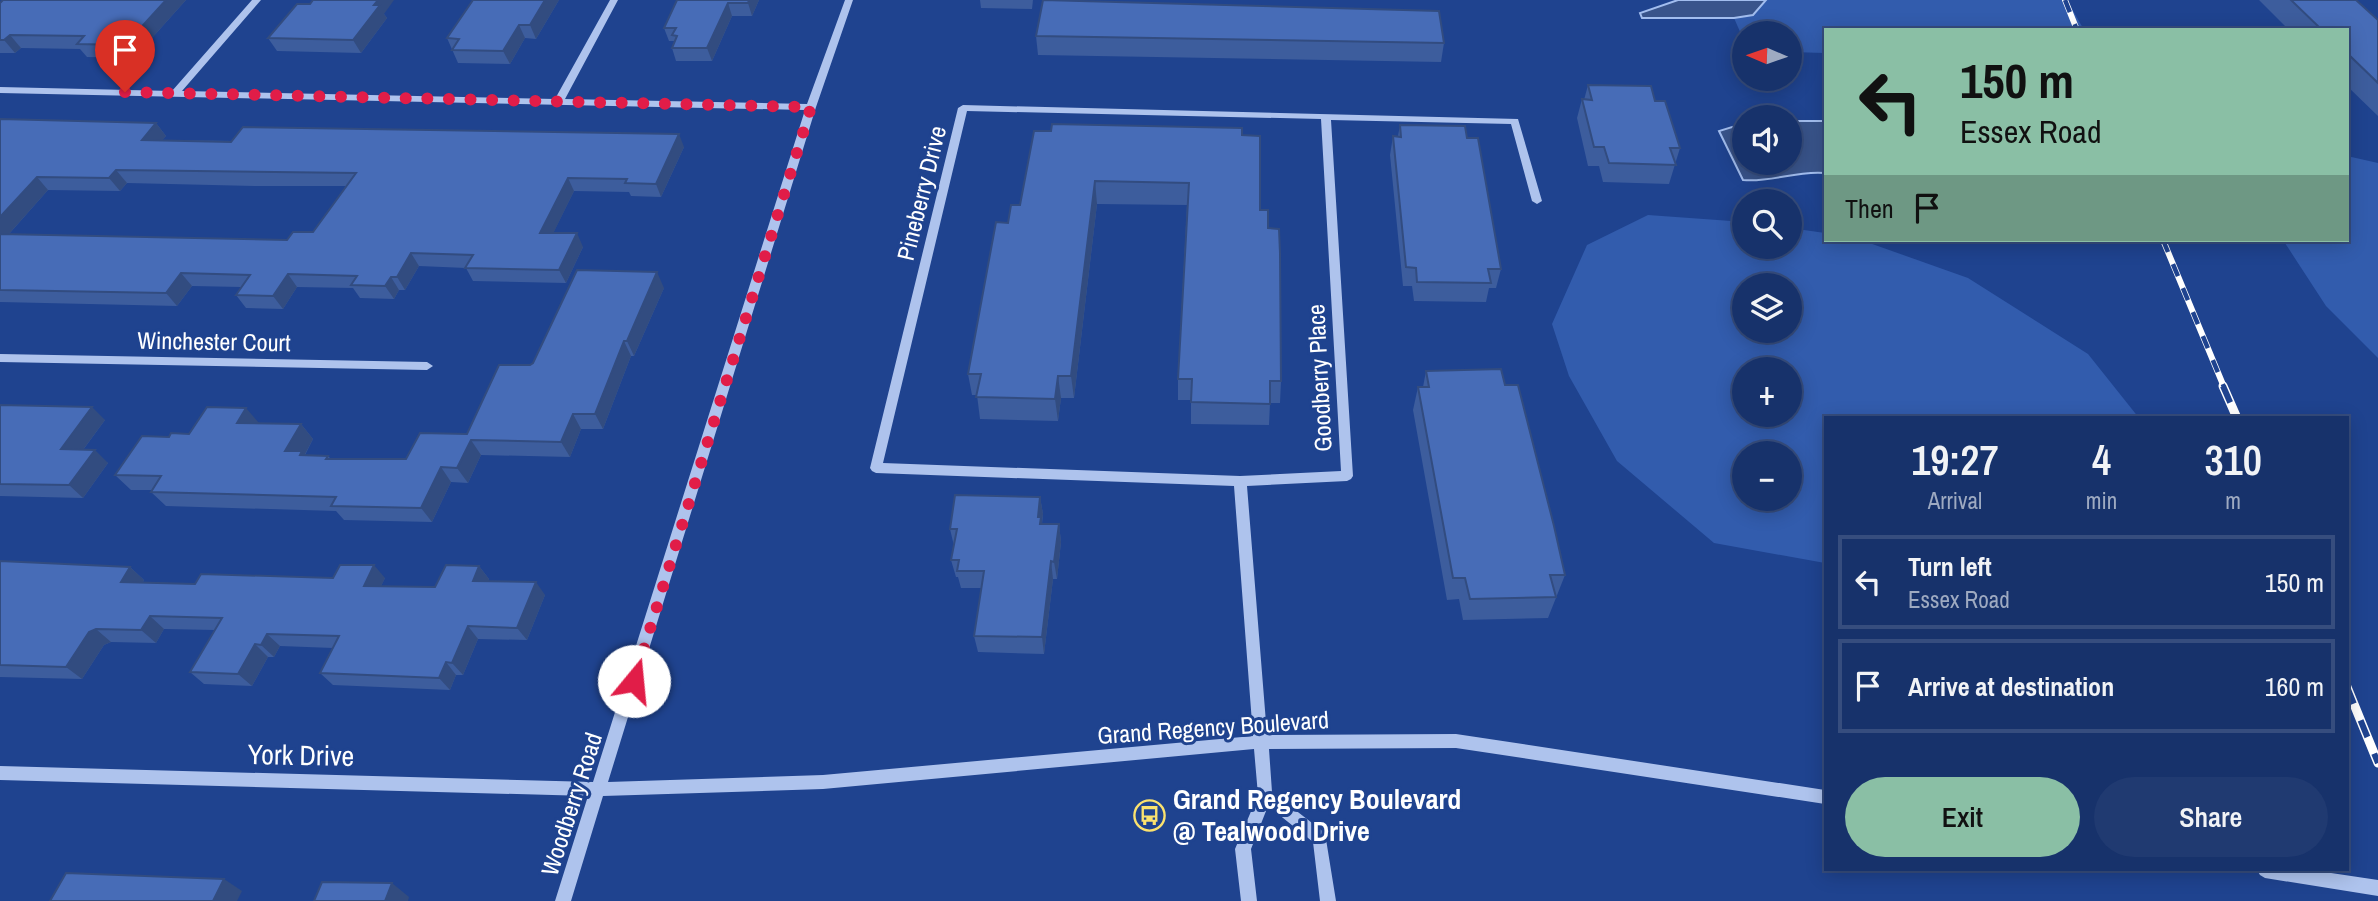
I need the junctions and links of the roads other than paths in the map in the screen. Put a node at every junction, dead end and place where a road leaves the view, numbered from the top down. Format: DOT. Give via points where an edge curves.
graph roads {
  1 [pos="257,0"];
  2 [pos="614,0"];
  3 [pos="849,0"];
  4 [pos="0,90"];
  5 [pos="175,93"];
  6 [pos="559,101"];
  7 [pos="811,107"];
  8 [pos="1326,117"];
  9 [pos="1537,201"];
  10 [pos="0,358"];
  11 [pos="427,366"];
  12 [pos="1240,481"];
  13 [pos="1260,743"];
  14 [pos="0,774"];
  15 [pos="600,789"];
  16 [pos="1265,795"];
  17 [pos="1824,797"];
  18 [pos="2271,871"];
  19 [pos="2378,888"];
  20 [pos="564,901"];
  21 [pos="1249,901"];
  22 [pos="1328,901"];
  1 -- 5 [label="street"];
  2 -- 6 [label="street"];
  3 -- 7 [label="street, Woodberry Road"];
  4 -- 5 [label="street"];
  5 -- 6 [label="street"];
  6 -- 7 [label="street"];
  7 -- 15 [label="street, Woodberry Road"];
  8 -- 9 [label="street, Pineberry Drive" via="1515,121"];
  8 -- 12 [label="street, Goodberry Place" via="1348,476"];
  8 -- 12 [label="street, Pineberry Drive" via="963,108 876,468"];
  10 -- 11 [label="street, Winchester Court"];
  12 -- 13 [label="street"];
  13 -- 15 [label="street, Grand Regency Boulevard" via="824,782"];
  13 -- 16 [label="street"];
  13 -- 17 [label="street, Grand Regency Boulevard" via="1455,741"];
  14 -- 15 [label="street, York Drive"];
  15 -- 20 [label="street, Woodberry Road"];
  16 -- 21 [label="street" via="1243,849"];
  16 -- 22 [label="street" via="1320,838"];
  18 -- 19 [label="street"];
}
